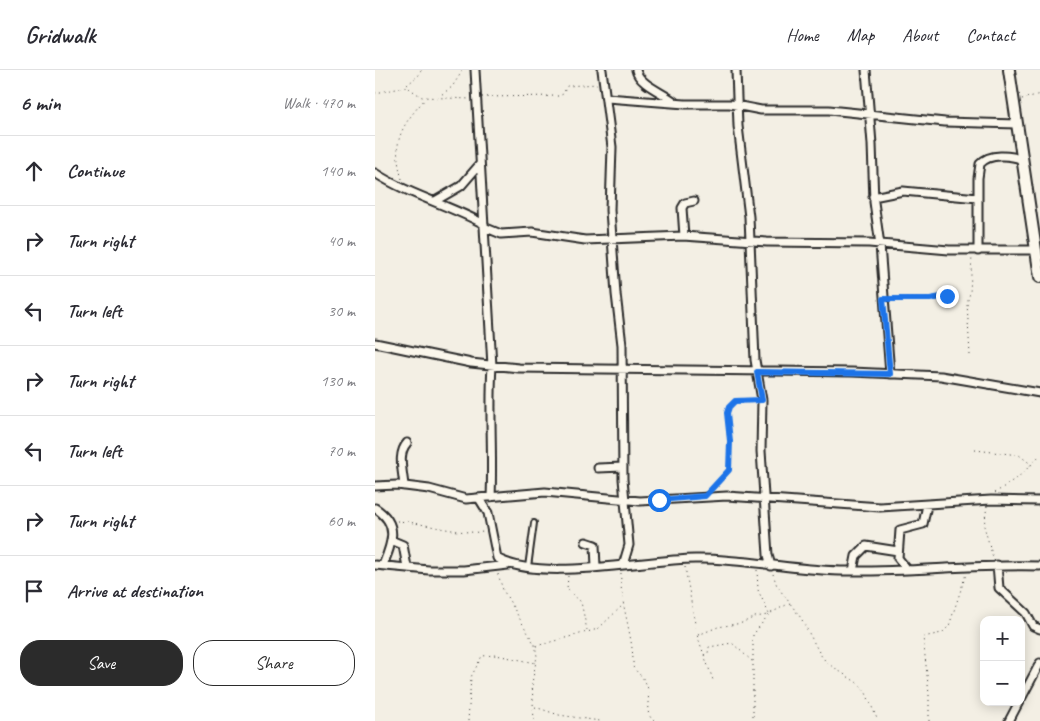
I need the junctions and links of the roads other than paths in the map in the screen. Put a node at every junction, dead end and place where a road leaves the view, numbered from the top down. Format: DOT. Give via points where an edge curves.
graph roads {
  1 [pos="475,70"];
  2 [pos="602,70"];
  3 [pos="636,70"];
  4 [pos="736,70"];
  5 [pos="866,70"];
  6 [pos="1009,70"];
  7 [pos="607,98"];
  8 [pos="676,103"];
  9 [pos="738,105"];
  10 [pos="870,114"];
  11 [pos="1017,124"];
  12 [pos="1023,160"];
  13 [pos="480,164"];
  14 [pos="375,173"];
  15 [pos="873,197"];
  16 [pos="978,198"];
  17 [pos="435,201"];
  18 [pos="694,201"];
  19 [pos="484,225"];
  20 [pos="684,236"];
  21 [pos="613,239"];
  22 [pos="750,240"];
  23 [pos="880,245"];
  24 [pos="1036,250"];
  25 [pos="975,251"];
  26 [pos="1040,277"];
  27 [pos="375,343"];
  28 [pos="492,366"];
  29 [pos="621,368"];
  30 [pos="757,372"];
  31 [pos="890,374"];
  32 [pos="1040,393"];
  33 [pos="407,443"];
  34 [pos="623,467"];
  35 [pos="598,468"];
  36 [pos="375,486"];
  37 [pos="404,486"];
  38 [pos="491,498"];
  39 [pos="765,499"];
  40 [pos="480,500"];
  41 [pos="624,500"];
  42 [pos="1040,501"];
  43 [pos="927,504"];
  44 [pos="375,508"];
  45 [pos="534,523"];
  46 [pos="391,540"];
  47 [pos="586,542"];
  48 [pos="898,551"];
  49 [pos="375,565"];
  50 [pos="383,565"];
  51 [pos="508,565"];
  52 [pos="624,565"];
  53 [pos="996,565"];
  54 [pos="772,566"];
  55 [pos="1040,566"];
  56 [pos="407,567"];
  57 [pos="529,567"];
  58 [pos="596,567"];
  59 [pos="907,569"];
  60 [pos="853,571"];
  61 [pos="1040,629"];
  62 [pos="1040,664"];
  63 [pos="1025,692"];
  64 [pos="1017,706"];
  65 [pos="1009,721"];
  1 -- 13 [label="street"];
  2 -- 7 [label="street"];
  3 -- 8 [label="street" via="637,76 647,85 667,94"];
  4 -- 9 [label="street"];
  5 -- 10 [label="street"];
  6 -- 11 [label="street"];
  7 -- 8 [label="street"];
  7 -- 21 [label="street" via="612,148 610,210"];
  8 -- 9 [label="street"];
  9 -- 10 [label="street" via="761,110 823,109"];
  9 -- 22 [label="street" via="737,126"];
  10 -- 11 [label="street" via="945,122"];
  10 -- 15 [label="street"];
  11 -- 12 [label="street"];
  12 -- 16 [label="street" via="1006,156 984,160 978,169"];
  12 -- 24 [label="street"];
  13 -- 17 [label="street" via="461,186"];
  13 -- 19 [label="street"];
  14 -- 17 [label="street"];
  15 -- 16 [label="street" via="903,191"];
  15 -- 23 [label="street"];
  16 -- 25 [label="street"];
  17 -- 19 [label="street"];
  18 -- 20 [label="street" via="685,202 681,208"];
  19 -- 21 [label="street" via="501,234 532,232 585,240"];
  19 -- 28 [label="street"];
  20 -- 21 [label="street"];
  20 -- 22 [label="street"];
  21 -- 29 [label="street"];
  22 -- 23 [label="street"];
  22 -- 30 [label="street"];
  23 -- 25 [label="street"];
  23 -- 31 [label="street"];
  24 -- 25 [label="street"];
  24 -- 26 [label="street"];
  27 -- 28 [label="street"];
  28 -- 29 [label="street"];
  28 -- 38 [label="street"];
  29 -- 30 [label="street"];
  29 -- 34 [label="street"];
  30 -- 31 [label="street"];
  30 -- 39 [label="street" via="762,400 761,451"];
  31 -- 32 [label="street" via="941,376"];
  33 -- 37 [label="street" via="401,458"];
  34 -- 35 [label="street"];
  34 -- 41 [label="street"];
  36 -- 37 [label="street"];
  37 -- 40 [label="street" via="429,489 466,500"];
  38 -- 40 [label="street"];
  38 -- 41 [label="street" via="545,492"];
  39 -- 41 [label="street" via="705,496"];
  39 -- 43 [label="street" via="880,507"];
  39 -- 54 [label="street" via="768,555"];
  40 -- 51 [label="street" via="488,513 497,558"];
  41 -- 52 [label="street" via="629,545"];
  42 -- 43 [label="street"];
  43 -- 48 [label="street" via="923,524 899,530"];
  44 -- 46 [label="street" via="389,520"];
  45 -- 57 [label="lane"];
  46 -- 50 [label="street"];
  46 -- 56 [label="street" via="403,545"];
  47 -- 58 [label="street" via="595,545"];
  48 -- 59 [label="street" via="900,562"];
  48 -- 60 [label="street" via="866,546 856,556"];
  49 -- 50 [label="street"];
  50 -- 56 [label="street"];
  51 -- 56 [label="street" via="464,570"];
  51 -- 57 [label="street"];
  52 -- 54 [label="street" via="684,559"];
  52 -- 58 [label="street"];
  53 -- 55 [label="street"];
  53 -- 59 [label="street"];
  53 -- 61 [label="street" via="1001,591 1026,613 1033,626"];
  54 -- 60 [label="street"];
  57 -- 58 [label="street"];
  59 -- 60 [label="street"];
  62 -- 63 [label="street"];
  64 -- 65 [label="street"];
}
